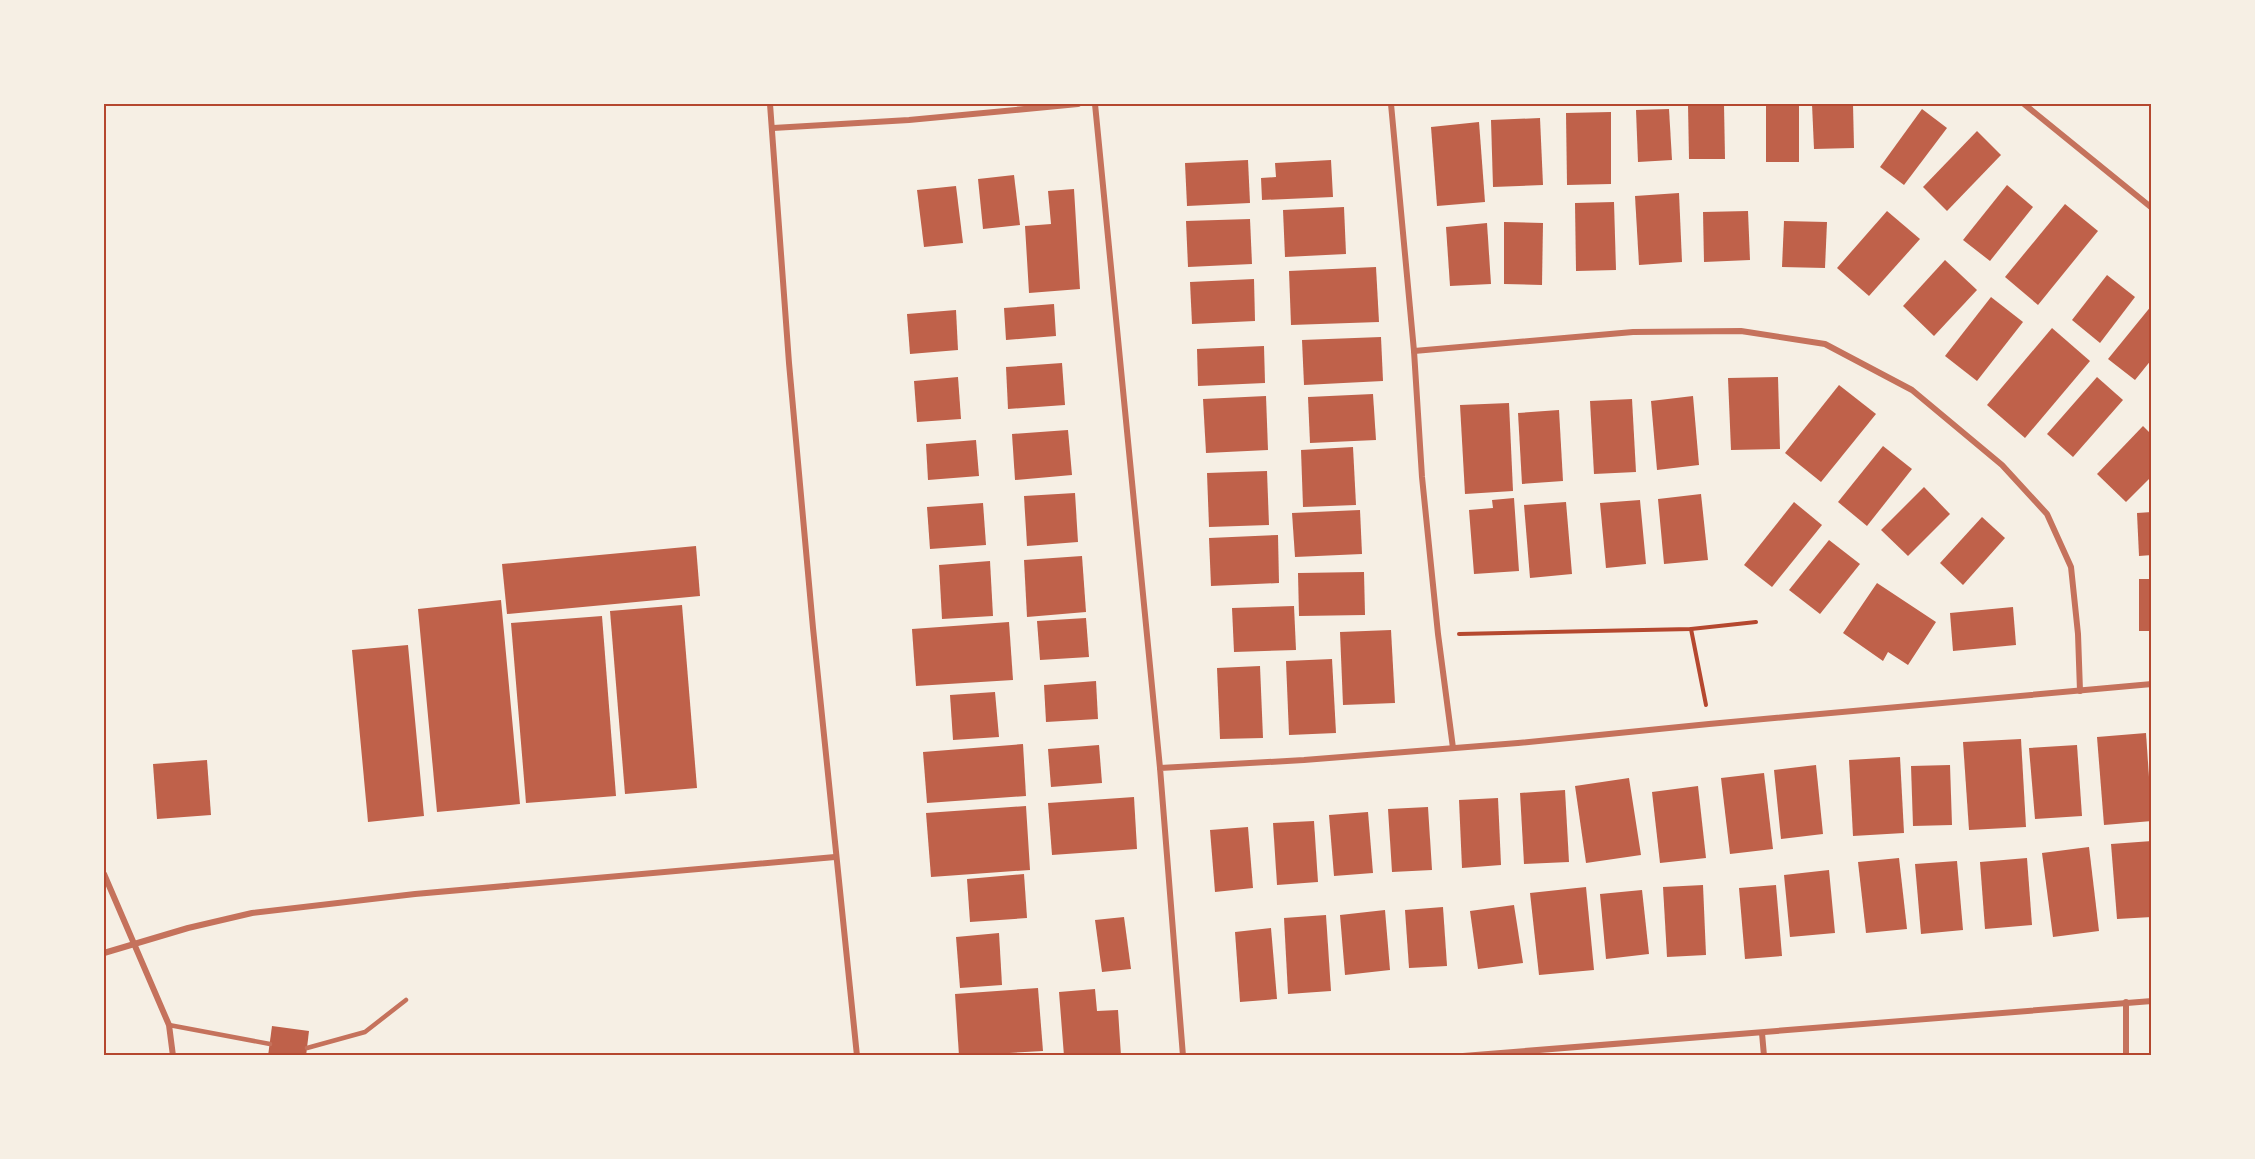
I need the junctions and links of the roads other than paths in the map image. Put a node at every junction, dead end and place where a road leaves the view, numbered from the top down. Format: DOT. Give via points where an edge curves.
graph roads {
  1 [pos="770,104"];
  2 [pos="1078,104"];
  3 [pos="1095,104"];
  4 [pos="1391,104"];
  5 [pos="2024,104"];
  6 [pos="773,128"];
  7 [pos="2151,208"];
  8 [pos="1414,351"];
  9 [pos="2151,684"];
  10 [pos="2080,691"];
  11 [pos="1452,748"];
  12 [pos="1160,768"];
  13 [pos="835,857"];
  14 [pos="104,874"];
  15 [pos="132,943"];
  16 [pos="104,953"];
  17 [pos="406,1000"];
  18 [pos="2151,1001"];
  19 [pos="2126,1002"];
  20 [pos="169,1025"];
  21 [pos="1762,1033"];
  22 [pos="270,1044"];
  23 [pos="307,1048"];
  24 [pos="1473,1055"];
  25 [pos="173,1056"];
  26 [pos="857,1056"];
  27 [pos="1183,1056"];
  28 [pos="1463,1056"];
  29 [pos="1764,1056"];
  30 [pos="2126,1056"];
  1 -- 6 [label="street"];
  2 -- 6 [label="street"];
  3 -- 12 [label="street"];
  4 -- 8 [label="street"];
  5 -- 7 [label="street"];
  6 -- 13 [label="street" via="791,386"];
  8 -- 10 [label="street" via="1634,333 1741,331 1825,344 1912,390 2002,465 2047,514 2071,567"];
  8 -- 11 [label="street" via="1422,477"];
  9 -- 10 [label="street"];
  10 -- 11 [label="street"];
  11 -- 12 [label="street"];
  12 -- 27 [label="street"];
  13 -- 15 [label="street" via="415,894 252,913"];
  13 -- 26 [label="street"];
  14 -- 15 [label="street"];
  15 -- 16 [label="street"];
  15 -- 20 [label="street"];
  17 -- 23 [label="lane" via="365,1032"];
  18 -- 19 [label="street"];
  19 -- 21 [label="street"];
  19 -- 30 [label="street"];
  20 -- 22 [label="lane"];
  20 -- 25 [label="street"];
  21 -- 24 [label="street"];
  21 -- 29 [label="street"];
  24 -- 28 [label="street"];
}
